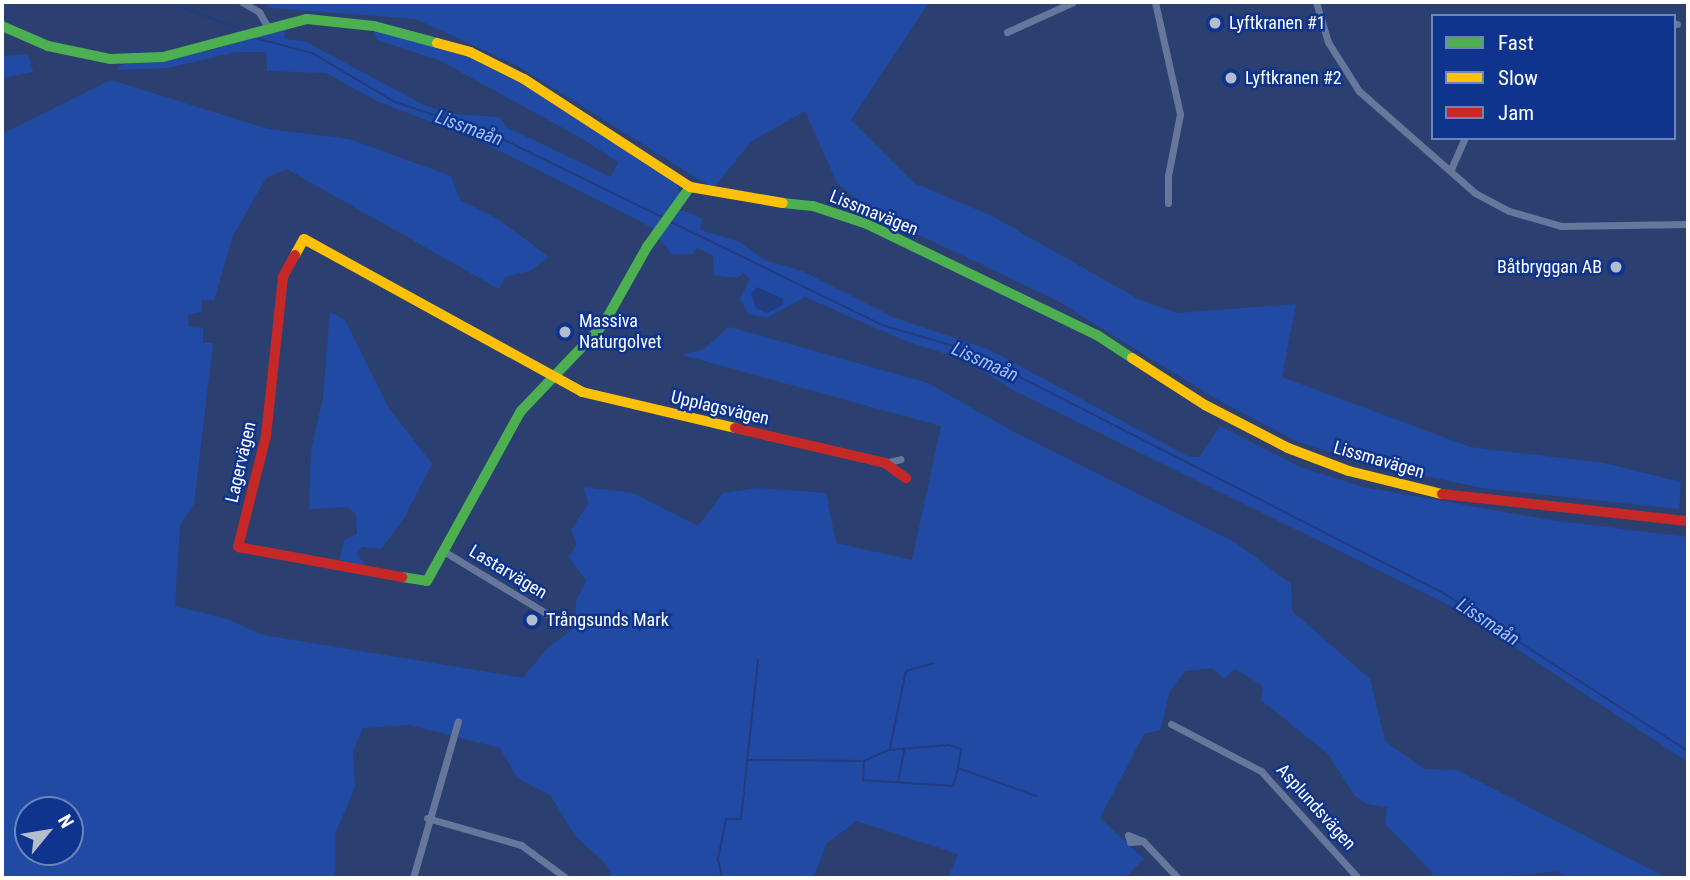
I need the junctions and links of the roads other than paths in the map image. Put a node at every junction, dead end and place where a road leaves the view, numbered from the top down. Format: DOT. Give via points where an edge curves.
graph roads {
  1 [pos="242,2"];
  2 [pos="1073,2"];
  3 [pos="1155,2"];
  4 [pos="1316,2"];
  5 [pos="2,26"];
  6 [pos="267,26"];
  7 [pos="1007,32"];
  8 [pos="1464,140"];
  9 [pos="1451,169"];
  10 [pos="690,187"];
  11 [pos="1167,203"];
  12 [pos="1688,224"];
  13 [pos="551,377"];
  14 [pos="901,459"];
  15 [pos="885,463"];
  16 [pos="906,478"];
  17 [pos="1688,521"];
  18 [pos="445,552"];
  19 [pos="554,618"];
  20 [pos="458,721"];
  21 [pos="1171,724"];
  22 [pos="427,818"];
  23 [pos="1143,841"];
  24 [pos="413,878"];
  25 [pos="566,878"];
  26 [pos="1178,878"];
  27 [pos="1358,878"];
  1 -- 6 [label="street" via="259,12"];
  2 -- 7 [label="street"];
  3 -- 11 [label="street" via="1180,114"];
  4 -- 9 [label="street" via="1328,42 1359,91"];
  5 -- 6 [label="street, Lissmavägen" via="89,57 137,60 193,51"];
  6 -- 10 [label="street, Lissmavägen" via="340,19 470,52 524,79"];
  8 -- 9 [label="street"];
  9 -- 12 [label="street" via="1475,192 1510,211 1561,226"];
  10 -- 13 [label="street, Lagervägen" via="603,325"];
  10 -- 17 [label="street, Lissmavägen" via="730,197 813,206 867,223 1097,335 1205,405 1276,442 1349,471 1448,495"];
  13 -- 15 [label="street, Upplagsvägen" via="582,392"];
  13 -- 18 [label="street, Lagervägen" via="522,411"];
  13 -- 18 [label="street, Lagervägen" via="304,239 282,277 266,436 238,547 427,581"];
  14 -- 15 [label="street"];
  15 -- 16 [label="street"];
  18 -- 19 [label="street, Lastarvägen"];
  20 -- 22 [label="street"];
  21 -- 27 [label="street, Asplundsvägen" via="1261,771"];
  22 -- 24 [label="street"];
  22 -- 25 [label="street" via="521,845"];
  23 -- 26 [label="street"];
}
